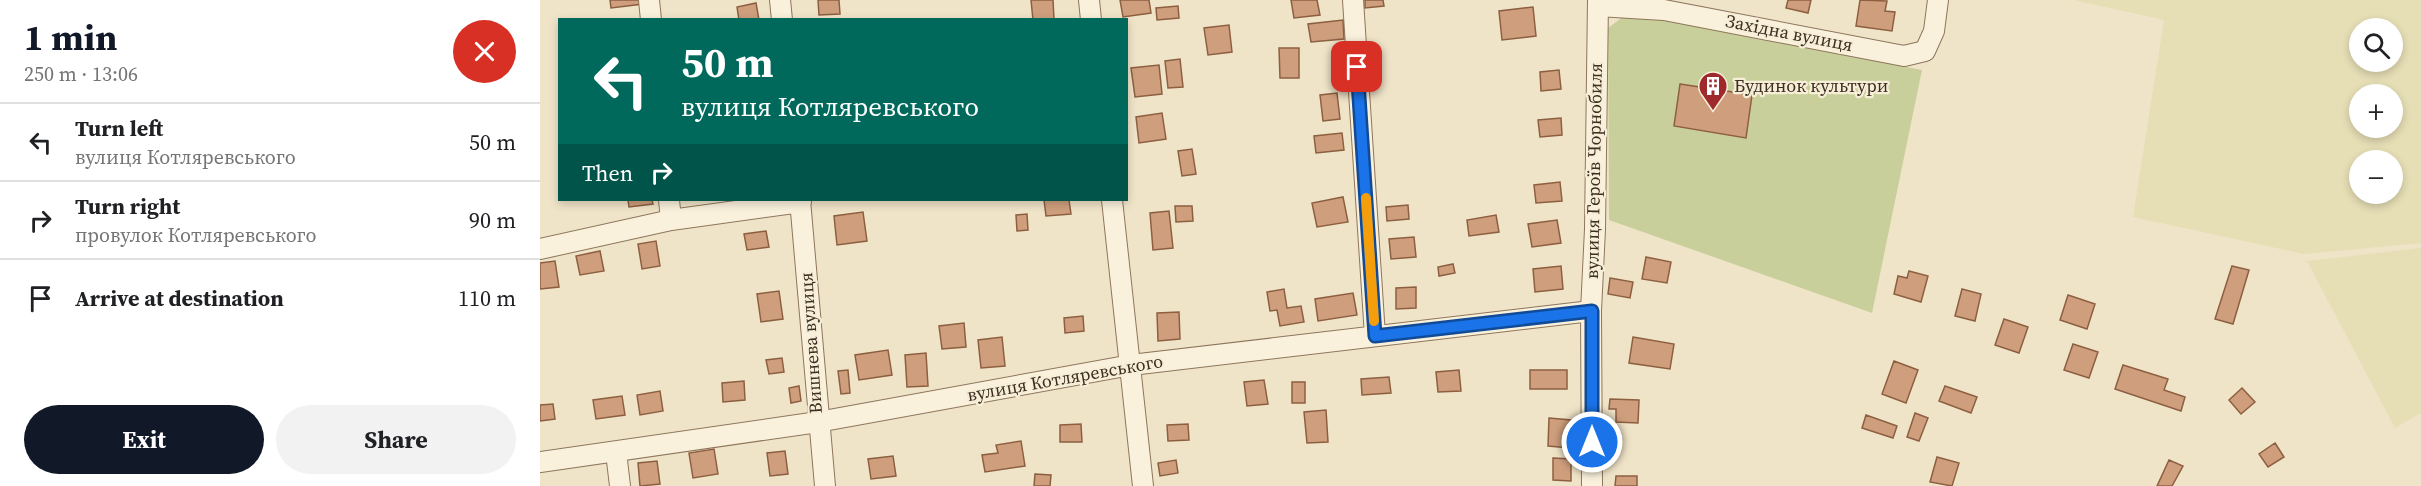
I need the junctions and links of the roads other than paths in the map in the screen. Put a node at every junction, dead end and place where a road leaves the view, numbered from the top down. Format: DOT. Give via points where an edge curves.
graph roads {
  1 [pos="649,0"];
  2 [pos="780,0"];
  3 [pos="1089,0"];
  4 [pos="1353,0"];
  5 [pos="1938,0"];
  6 [pos="1598,3"];
  7 [pos="651,18"];
  8 [pos="782,18"];
  9 [pos="1091,18"];
  10 [pos="669,201"];
  11 [pos="800,201"];
  12 [pos="1112,201"];
  13 [pos="670,220"];
  14 [pos="540,249"];
  15 [pos="1592,311"];
  16 [pos="1375,336"];
  17 [pos="1131,365"];
  18 [pos="818,422"];
  19 [pos="616,452"];
  20 [pos="540,462"];
  21 [pos="620,486"];
  22 [pos="825,486"];
  23 [pos="1143,486"];
  24 [pos="1592,486"];
  1 -- 7 [label="street"];
  2 -- 8 [label="street"];
  3 -- 9 [label="street"];
  4 -- 16 [label="street"];
  5 -- 6 [label="street, Західна вулиця" via="1932,42 1925,51 1904,56 1665,10"];
  6 -- 15 [label="street, вулиця Героїв Чорнобиля"];
  10 -- 13 [label="street"];
  11 -- 13 [label="street"];
  11 -- 18 [label="street, Вишнева вулиця"];
  12 -- 17 [label="street"];
  13 -- 14 [label="street"];
  15 -- 16 [label="street, вулиця Котляревського"];
  15 -- 24 [label="street, вулиця Героїв Чорнобиля"];
  16 -- 17 [label="street, вулиця Котляревського"];
  17 -- 18 [label="street, вулиця Котляревського"];
  17 -- 23 [label="street"];
  18 -- 19 [label="street, вулиця Котляревського"];
  18 -- 22 [label="street, Вишнева вулиця"];
  19 -- 20 [label="street, вулиця Котляревського"];
  19 -- 21 [label="street"];
}
